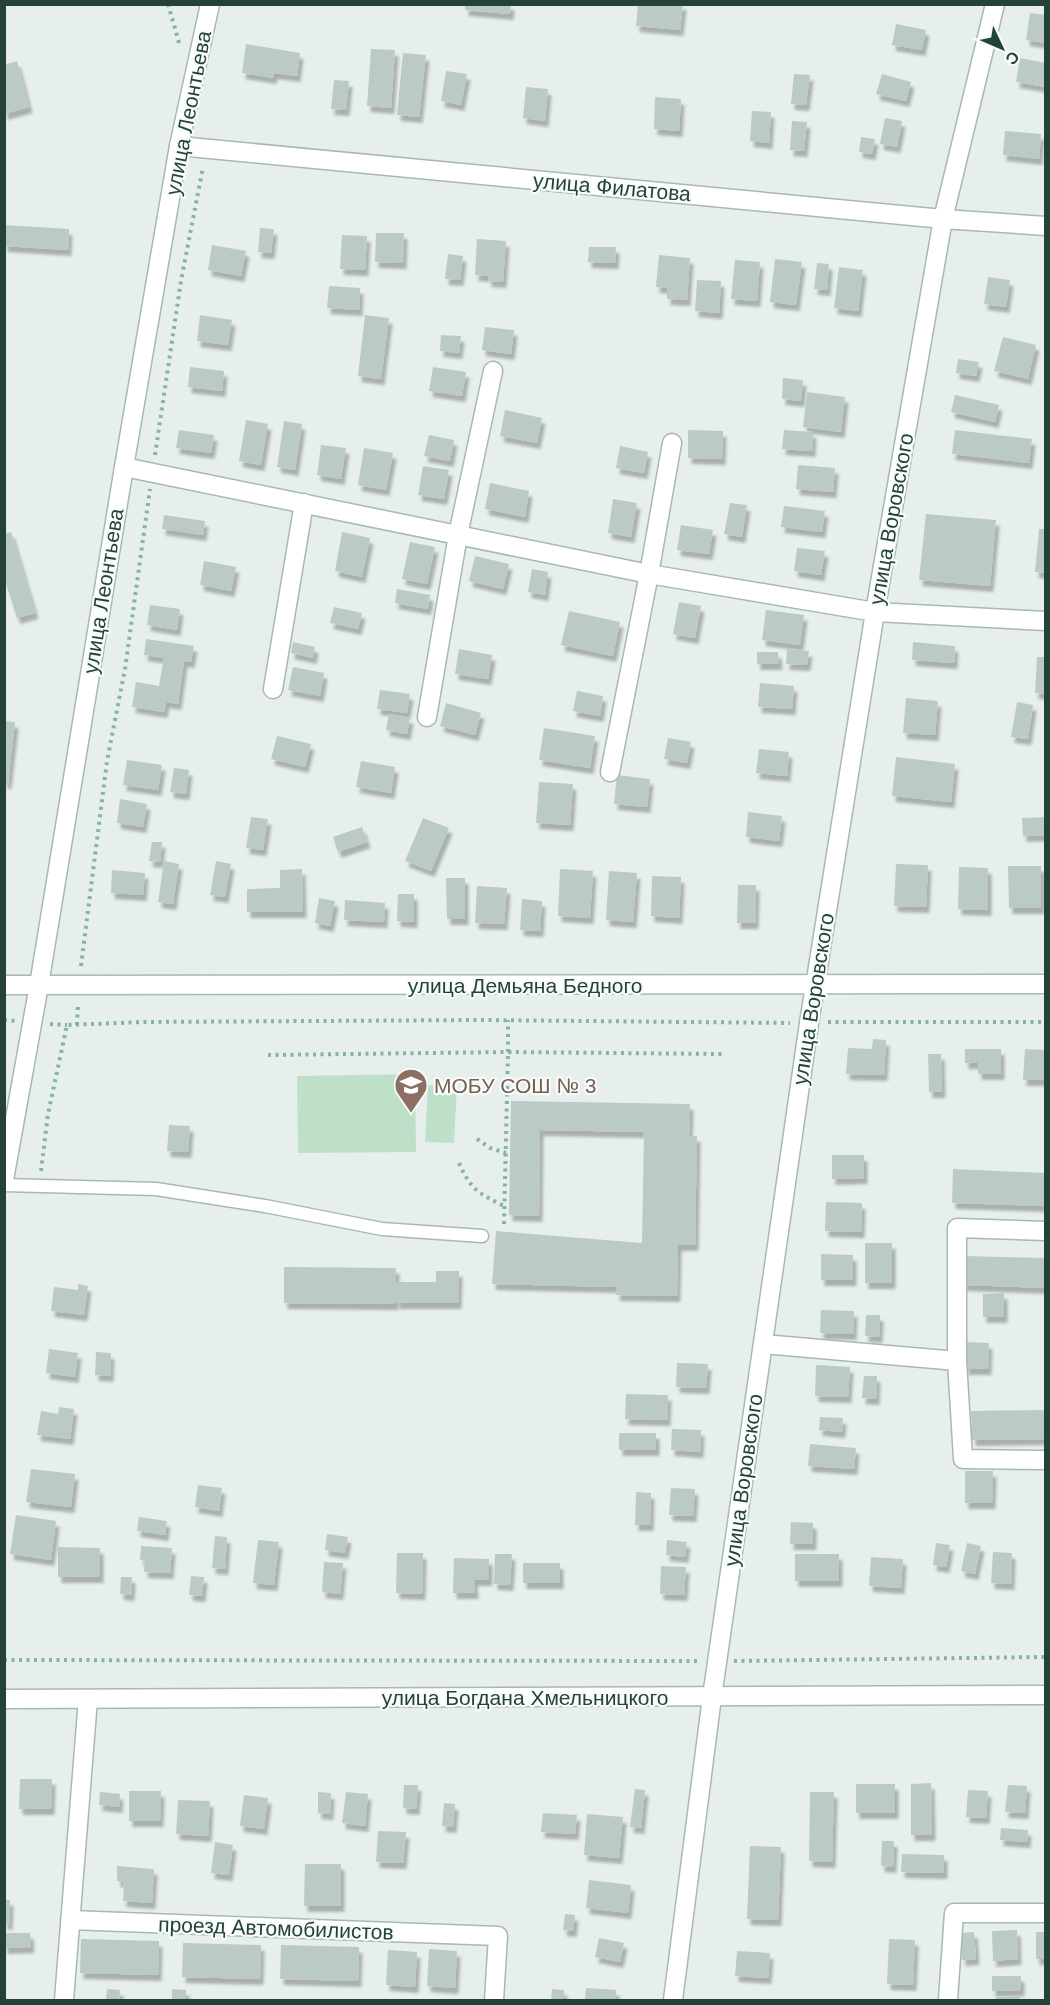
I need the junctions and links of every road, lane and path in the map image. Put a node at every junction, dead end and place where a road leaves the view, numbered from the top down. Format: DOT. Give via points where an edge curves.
graph roads {
  1 [pos="210,4"];
  2 [pos="995,4"];
  3 [pos="179,146"];
  4 [pos="206,148"];
  5 [pos="943,219"];
  6 [pos="1046,226"];
  7 [pos="493,371"];
  8 [pos="672,443"];
  9 [pos="124,466"];
  10 [pos="152,472"];
  11 [pos="304,503"];
  12 [pos="458,536"];
  13 [pos="650,574"];
  14 [pos="874,612"];
  15 [pos="1046,621"];
  16 [pos="273,689"];
  17 [pos="427,717"];
  18 [pos="610,772"];
  19 [pos="1046,984"];
  20 [pos="4,985"];
  21 [pos="39,985"];
  22 [pos="78,985"];
  23 [pos="815,985"];
  24 [pos="508,1020"];
  25 [pos="1046,1022"];
  26 [pos="809,1023"];
  27 [pos="77,1025"];
  28 [pos="508,1052"];
  29 [pos="722,1054"];
  30 [pos="268,1055"];
  31 [pos="477,1139"];
  32 [pos="506,1153"];
  33 [pos="459,1163"];
  34 [pos="4,1180"];
  35 [pos="4,1185"];
  36 [pos="39,1187"];
  37 [pos="504,1206"];
  38 [pos="504,1224"];
  39 [pos="1046,1231"];
  40 [pos="482,1236"];
  41 [pos="763,1344"];
  42 [pos="957,1362"];
  43 [pos="1046,1460"];
  44 [pos="1046,1657"];
  45 [pos="4,1660"];
  46 [pos="717,1661"];
  47 [pos="1046,1695"];
  48 [pos="712,1696"];
  49 [pos="88,1698"];
  50 [pos="4,1699"];
  51 [pos="1046,1913"];
  52 [pos="70,1920"];
  53 [pos="64,2001"];
  54 [pos="494,2001"];
  55 [pos="673,2001"];
  56 [pos="948,2001"];
  1 -- 3 [label="street, улица Леонтьева"];
  2 -- 5 [label="street, улица Воровского"];
  3 -- 4 [label="street, улица Филатова"];
  3 -- 9 [label="street, улица Леонтьева"];
  4 -- 5 [label="street, улица Филатова"];
  4 -- 10 [label="path"];
  5 -- 6 [label="street, улица Филатова"];
  5 -- 14 [label="street, улица Воровского"];
  7 -- 12 [label="street"];
  8 -- 13 [label="street"];
  9 -- 10 [label="street"];
  9 -- 21 [label="street, улица Леонтьева"];
  10 -- 11 [label="street"];
  10 -- 22 [label="path" via="125,669 107,761"];
  11 -- 12 [label="street"];
  11 -- 16 [label="street"];
  12 -- 13 [label="street"];
  12 -- 17 [label="street"];
  13 -- 14 [label="street"];
  13 -- 18 [label="street"];
  14 -- 15 [label="street"];
  14 -- 23 [label="street, улица Воровского"];
  19 -- 23 [label="street, улица Демьяна Бедного"];
  20 -- 21 [label="street, улица Демьяна Бедного"];
  21 -- 22 [label="street, улица Демьяна Бедного"];
  21 -- 34 [label="street, улица Леонтьева"];
  22 -- 23 [label="street, улица Демьяна Бедного"];
  22 -- 27 [label="path"];
  23 -- 26 [label="street, улица Воровского"];
  24 -- 26 [label="path"];
  24 -- 27 [label="path"];
  24 -- 28 [label="path"];
  25 -- 26 [label="path"];
  26 -- 41 [label="street, улица Воровского"];
  27 -- 36 [label="path" via="67,1025 48,1114"];
  28 -- 29 [label="path"];
  28 -- 30 [label="path"];
  28 -- 32 [label="path"];
  31 -- 32 [label="path"];
  32 -- 37 [label="path"];
  33 -- 37 [label="path" via="467,1182"];
  35 -- 36 [label="lane"];
  36 -- 40 [label="lane" via="156,1190 382,1229"];
  37 -- 38 [label="path"];
  39 -- 42 [label="street" via="957,1228"];
  41 -- 42 [label="street"];
  41 -- 46 [label="street, улица Воровского"];
  42 -- 43 [label="street" via="963,1459"];
  44 -- 46 [label="path"];
  45 -- 46 [label="path"];
  46 -- 48 [label="street, улица Воровского"];
  47 -- 48 [label="street, улица Богдана Хмельницкого"];
  48 -- 49 [label="street, улица Богдана Хмельницкого"];
  48 -- 55 [label="street, улица Воровского"];
  49 -- 50 [label="street, улица Богдана Хмельницкого"];
  49 -- 52 [label="street"];
  51 -- 56 [label="street" via="954,1913"];
  52 -- 53 [label="street"];
  52 -- 54 [label="street, проезд Автомобилистов" via="498,1936"];
}
